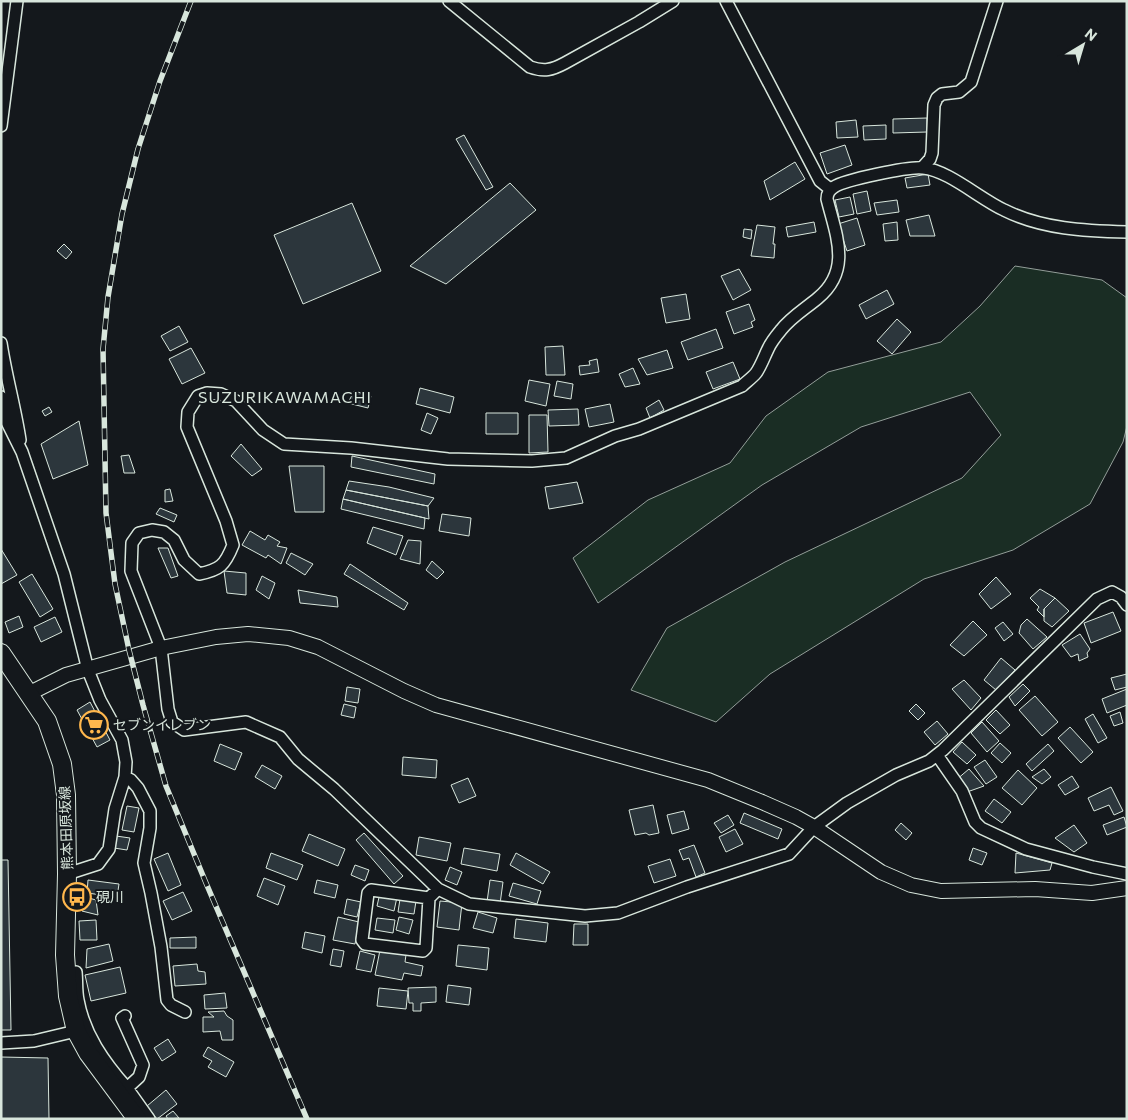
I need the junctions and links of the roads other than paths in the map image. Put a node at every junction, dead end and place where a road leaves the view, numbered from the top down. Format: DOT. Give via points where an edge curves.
graph roads {
  1 [pos="17,1"];
  2 [pos="449,1"];
  3 [pos="673,1"];
  4 [pos="726,1"];
  5 [pos="997,1"];
  6 [pos="1,126"];
  7 [pos="922,168"];
  8 [pos="830,190"];
  9 [pos="1127,232"];
  10 [pos="1,344"];
  11 [pos="1,397"];
  12 [pos="22,452"];
  13 [pos="1125,598"];
  14 [pos="160,648"];
  15 [pos="1,653"];
  16 [pos="88,670"];
  17 [pos="28,694"];
  18 [pos="937,755"];
  19 [pos="126,777"];
  20 [pos="814,827"];
  21 [pos="67,874"];
  22 [pos="1127,874"];
  23 [pos="1127,888"];
  24 [pos="438,889"];
  25 [pos="429,898"];
  26 [pos="76,972"];
  27 [pos="185,1012"];
  28 [pos="125,1016"];
  29 [pos="76,1030"];
  30 [pos="1,1043"];
  31 [pos="127,1088"];
  32 [pos="137,1119"];
  33 [pos="149,1119"];
  1 -- 6 [label="street"];
  2 -- 3 [label="street" via="530,67 541,71 558,67"];
  4 -- 8 [label="street" via="820,181"];
  5 -- 7 [label="street" via="971,82 959,92 942,94 937,98 932,153"];
  7 -- 8 [label="street" via="851,180"];
  7 -- 9 [label="street" via="937,172 1026,219 1074,230"];
  8 -- 14 [label="street" via="826,199 840,248 837,274 820,297 790,319 769,347 755,374 742,386 566,458 532,461 448,459 284,444 263,430 236,402 221,394 198,396 188,412 187,427 233,545 221,566 199,574 184,560 174,540 164,532 139,533 132,543 131,572"];
  10 -- 12 [label="street"];
  11 -- 12 [label="street" via="6,420"];
  12 -- 16 [label="street" via="64,574"];
  13 -- 18 [label="street" via="1112,592 1097,600"];
  14 -- 16 [label="street"];
  14 -- 20 [label="street" via="240,635 290,638 318,647 436,705 708,780"];
  14 -- 24 [label="street" via="172,722 184,730 246,722 280,737 298,759 334,789"];
  15 -- 17 [label="main road, 熊本田原坂線"];
  16 -- 17 [label="street" via="66,675"];
  16 -- 19 [label="street" via="122,740"];
  17 -- 21 [label="main road, 熊本田原坂線" via="47,721 62,764 66,795"];
  18 -- 20 [label="street" via="862,793"];
  18 -- 22 [label="street" via="965,796 975,822 981,828 1026,849"];
  19 -- 21 [label="street" via="109,849 98,864"];
  19 -- 27 [label="street" via="138,788 150,811 144,863 167,1000"];
  20 -- 23 [label="street" via="881,872 911,885 941,891 1035,889 1092,893"];
  20 -- 24 [label="street" via="789,854 618,913 585,916 469,904"];
  21 -- 29 [label="main road, 熊本田原坂線" via="65,955 68,996"];
  24 -- 25 [label="street"];
  25 -- 25 [label="street" via="371,890 362,940 365,944 423,950 426,948"];
  26 -- 31 [label="street" via="78,1000 94,1044"];
  28 -- 31 [label="street" via="122,1018 143,1065 140,1077"];
  29 -- 30 [label="street" via="34,1041"];
  29 -- 32 [label="main road, 熊本田原坂線" via="88,1052"];
  31 -- 33 [label="street"];
}
